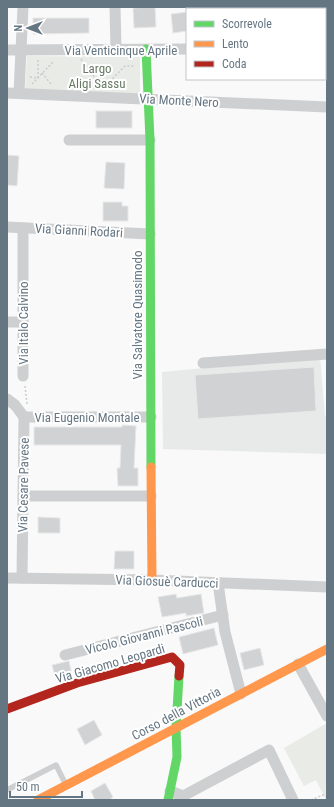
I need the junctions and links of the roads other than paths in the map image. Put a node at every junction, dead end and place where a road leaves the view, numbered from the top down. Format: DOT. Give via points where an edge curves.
graph roads {
  1 [pos="23,7"];
  2 [pos="115,7"];
  3 [pos="116,49"];
  4 [pos="146,49"];
  5 [pos="186,49"];
  6 [pos="7,50"];
  7 [pos="21,50"];
  8 [pos="7,92"];
  9 [pos="19,93"];
  10 [pos="148,99"];
  11 [pos="327,107"];
  12 [pos="69,140"];
  13 [pos="150,140"];
  14 [pos="7,227"];
  15 [pos="23,228"];
  16 [pos="150,234"];
  17 [pos="7,322"];
  18 [pos="23,322"];
  19 [pos="327,354"];
  20 [pos="203,363"];
  21 [pos="23,376"];
  22 [pos="7,399"];
  23 [pos="24,417"];
  24 [pos="151,417"];
  25 [pos="23,496"];
  26 [pos="151,496"];
  27 [pos="7,578"];
  28 [pos="22,578"];
  29 [pos="152,580"];
  30 [pos="218,583"];
  31 [pos="327,587"];
  32 [pos="223,615"];
  33 [pos="327,649"];
  34 [pos="65,654"];
  35 [pos="298,664"];
  36 [pos="241,694"];
  37 [pos="7,709"];
  38 [pos="327,716"];
  39 [pos="176,728"];
  40 [pos="66,785"];
  41 [pos="7,790"];
  42 [pos="169,795"];
  43 [pos="38,800"];
  44 [pos="294,800"];
  1 -- 7 [label="street"];
  2 -- 3 [label="street"];
  3 -- 4 [label="street, Via Venticinque Aprile"];
  3 -- 7 [label="street, Via Venticinque Aprile"];
  4 -- 5 [label="street, Via Venticinque Aprile"];
  4 -- 10 [label="street, Via Salvatore Quasimodo"];
  6 -- 7 [label="street, Via Venticinque Aprile"];
  7 -- 9 [label="street"];
  8 -- 9 [label="street, Via Monte Nero"];
  9 -- 10 [label="street, Via Monte Nero"];
  10 -- 11 [label="street, Via Monte Nero"];
  10 -- 13 [label="street, Via Salvatore Quasimodo"];
  12 -- 13 [label="street"];
  13 -- 16 [label="street, Via Salvatore Quasimodo"];
  14 -- 15 [label="street, Via Gianni Rodari"];
  15 -- 16 [label="street, Via Gianni Rodari"];
  15 -- 18 [label="street, Via Italo Calvino"];
  16 -- 24 [label="street, Via Salvatore Quasimodo"];
  17 -- 18 [label="street"];
  18 -- 21 [label="street, Via Italo Calvino"];
  19 -- 20 [label="street"];
  22 -- 23 [label="street"];
  23 -- 24 [label="street, Via Eugenio Montale"];
  23 -- 25 [label="street, Via Cesare Pavese"];
  24 -- 26 [label="street, Via Salvatore Quasimodo"];
  25 -- 26 [label="street"];
  25 -- 28 [label="street, Via Cesare Pavese"];
  26 -- 29 [label="street, Via Salvatore Quasimodo"];
  27 -- 28 [label="street, Via Giosuè Carducci"];
  28 -- 29 [label="street, Via Giosuè Carducci"];
  29 -- 30 [label="street, Via Giosuè Carducci"];
  30 -- 31 [label="street, Via Giosuè Carducci"];
  30 -- 32 [label="street"];
  32 -- 34 [label="street, Vicolo Giovanni Pascoli"];
  32 -- 36 [label="street"];
  33 -- 35 [label="street, Corso della Vittoria"];
  35 -- 36 [label="street, Corso della Vittoria"];
  35 -- 38 [label="street"];
  36 -- 39 [label="street, Corso della Vittoria"];
  37 -- 39 [label="street, Via Giacomo Leopardi" via="77,683 172,657 180,665"];
  39 -- 40 [label="street, Corso della Vittoria"];
  39 -- 42 [label="street" via="177,757"];
  40 -- 41 [label="lane" via="56,765"];
  40 -- 43 [label="street, Corso della Vittoria"];
  42 -- 44 [label="street" via="183,796 269,750"];
}
